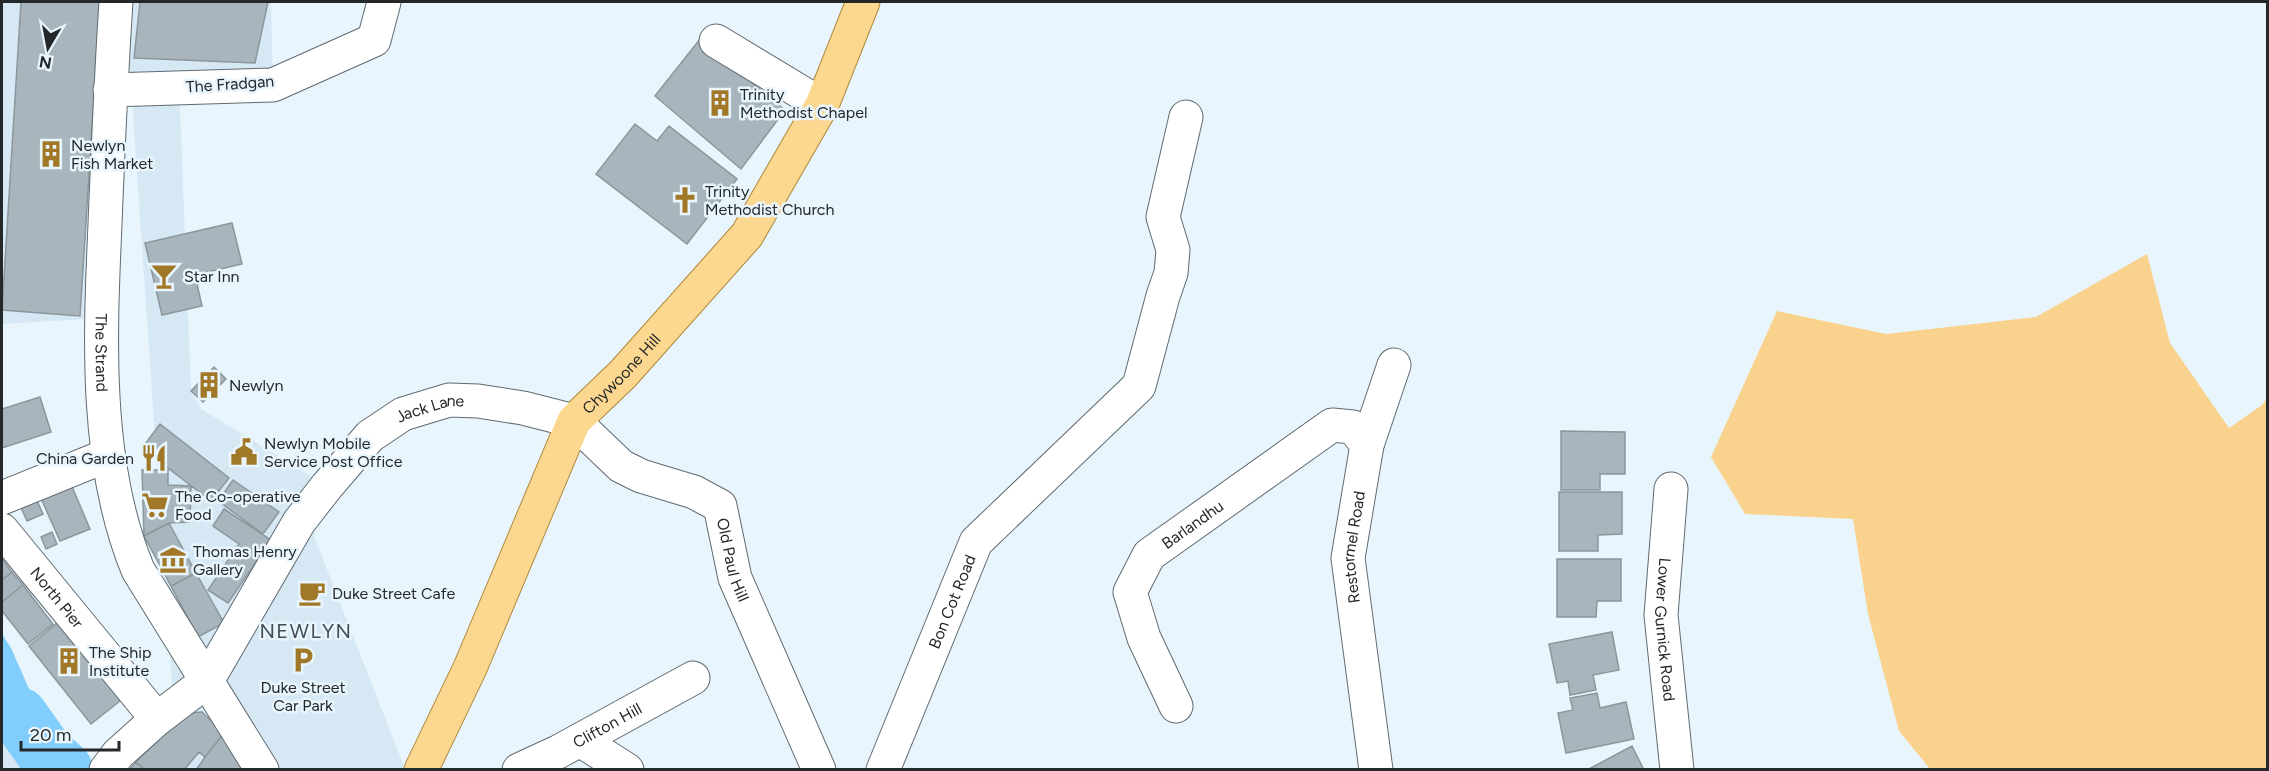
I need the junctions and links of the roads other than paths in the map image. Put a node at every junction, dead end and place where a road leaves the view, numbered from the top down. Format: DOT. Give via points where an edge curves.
graph roads {
  1 [pos="116,2"];
  2 [pos="384,2"];
  3 [pos="863,2"];
  4 [pos="716,41"];
  5 [pos="110,90"];
  6 [pos="822,105"];
  7 [pos="1186,117"];
  8 [pos="1394,365"];
  9 [pos="574,421"];
  10 [pos="1366,445"];
  11 [pos="108,455"];
  12 [pos="1671,489"];
  13 [pos="2,498"];
  14 [pos="2,530"];
  15 [pos="693,678"];
  16 [pos="207,681"];
  17 [pos="1176,706"];
  18 [pos="157,719"];
  19 [pos="580,740"];
  20 [pos="1375,759"];
  21 [pos="112,762"];
  22 [pos="261,770"];
  23 [pos="421,770"];
  24 [pos="519,770"];
  25 [pos="627,770"];
  26 [pos="819,770"];
  27 [pos="883,770"];
  28 [pos="1349,770"];
  29 [pos="1677,770"];
  1 -- 5 [label="street, The Strand"];
  2 -- 5 [label="street, The Fradgan" via="374,40 273,85"];
  3 -- 6 [label="main road, Chywoone Hill"];
  4 -- 6 [label="street"];
  5 -- 11 [label="street, The Strand" via="100,335"];
  6 -- 9 [label="main road, Chywoone Hill" via="747,235 623,374"];
  7 -- 27 [label="street, Bon Cot Road" via="1162,217 1173,250 1171,273 1139,386 976,542"];
  8 -- 10 [label="street, Restormel Road"];
  9 -- 16 [label="street, Jack Lane" via="523,408 449,400 403,414 370,436 299,522"];
  9 -- 23 [label="main road, Chywoone Hill" via="470,669"];
  9 -- 26 [label="street, Old Paul Hill" via="621,466 694,492 720,506 735,578"];
  10 -- 17 [label="street, Barlandhu" via="1353,427 1332,425 1149,555 1130,592 1144,638"];
  10 -- 20 [label="street, Restormel Road" via="1348,558"];
  11 -- 13 [label="street"];
  11 -- 16 [label="street, The Strand" via="128,544 138,570"];
  12 -- 29 [label="street, Lower Gurnick Road" via="1661,615"];
  14 -- 18 [label="street, North Pier"];
  15 -- 19 [label="street, Clifton Hill"];
  16 -- 18 [label="street"];
  16 -- 22 [label="street, The Strand"];
  18 -- 21 [label="street"];
  19 -- 24 [label="street, Clifton Hill"];
  19 -- 25 [label="street"];
  20 -- 28 [label="street"];
}
